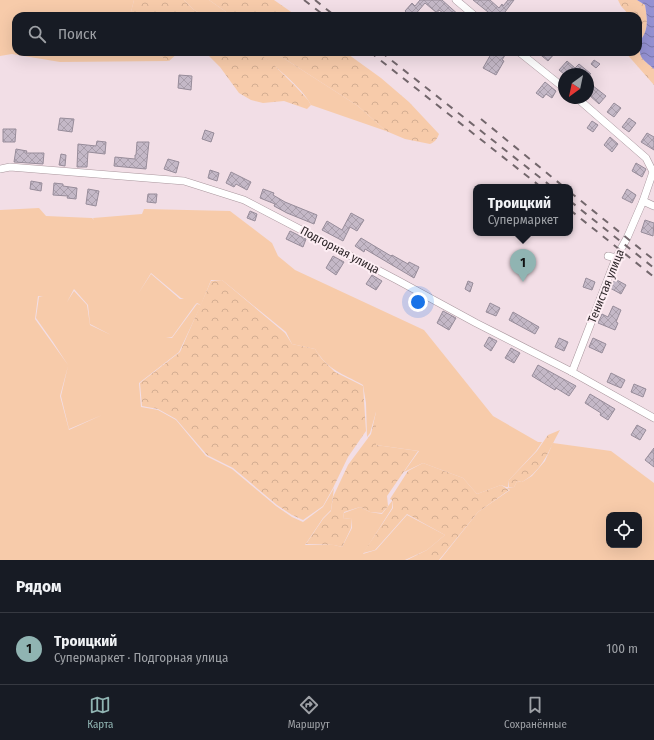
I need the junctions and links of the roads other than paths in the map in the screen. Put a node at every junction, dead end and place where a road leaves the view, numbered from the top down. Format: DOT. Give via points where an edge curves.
graph roads {
  1 [pos="456,0"];
  2 [pos="470,12"];
  3 [pos="524,56"];
  4 [pos="558,83"];
  5 [pos="584,104"];
  6 [pos="0,169"];
  7 [pos="654,172"];
  8 [pos="643,201"];
  9 [pos="654,206"];
  10 [pos="608,256"];
  11 [pos="616,258"];
  12 [pos="572,372"];
  13 [pos="654,418"];
  1 -- 2 [label="street"];
  3 -- 4 [label="street"];
  5 -- 7 [label="street, Тенистая улица" via="646,158"];
  6 -- 12 [label="street, Подгорная улица" via="10,167 184,181 244,200"];
  7 -- 8 [label="street, Тенистая улица"];
  8 -- 9 [label="street"];
  8 -- 11 [label="street, Тенистая улица"];
  10 -- 11 [label="street"];
  11 -- 12 [label="street, Тенистая улица"];
  12 -- 13 [label="street, Подгорная улица"];
}
